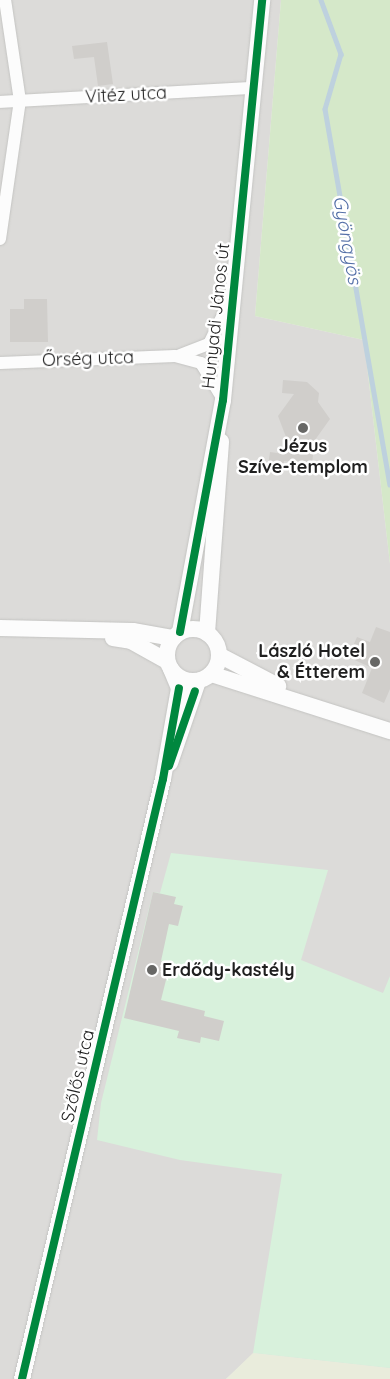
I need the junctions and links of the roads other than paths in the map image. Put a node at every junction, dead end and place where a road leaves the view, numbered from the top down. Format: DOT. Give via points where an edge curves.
graph roads {
  1 [pos="5,0"];
  2 [pos="262,0"];
  3 [pos="253,88"];
  4 [pos="20,101"];
  5 [pos="0,102"];
  6 [pos="0,239"];
  7 [pos="235,292"];
  8 [pos="175,356"];
  9 [pos="0,363"];
  10 [pos="223,400"];
  11 [pos="220,422"];
  12 [pos="0,628"];
  13 [pos="62,630"];
  14 [pos="207,633"];
  15 [pos="176,635"];
  16 [pos="220,655"];
  17 [pos="169,665"];
  18 [pos="205,678"];
  19 [pos="329,712"];
  20 [pos="390,731"];
  21 [pos="163,779"];
  22 [pos="22,1379"];
  1 -- 4 [label="street"];
  2 -- 3 [label="street, Hunyadi János út"];
  3 -- 4 [label="street, Vitéz utca"];
  3 -- 7 [label="street, Hunyadi János út"];
  4 -- 5 [label="street, Vitéz utca"];
  4 -- 6 [label="street"];
  7 -- 8 [label="street, Őrség utca" via="223,309 218,331 209,344"];
  7 -- 10 [label="street, Hunyadi János út"];
  8 -- 9 [label="street, Őrség utca"];
  8 -- 10 [label="street, Őrség utca" via="201,363"];
  10 -- 11 [label="street, Hunyadi János út"];
  11 -- 14 [label="street, Hunyadi János út" via="222,456 207,599"];
  11 -- 15 [label="street, Hunyadi János út"];
  12 -- 13 [label="street"];
  13 -- 15 [label="street" via="133,630"];
  13 -- 17 [label="street" via="131,641"];
  14 -- 15 [label="street" via="194,629"];
  14 -- 16 [label="street"];
  15 -- 17 [label="street"];
  16 -- 18 [label="street"];
  16 -- 19 [label="street"];
  17 -- 18 [label="street" via="185,680"];
  17 -- 21 [label="street, Szőlős utca" via="179,688"];
  18 -- 19 [label="street"];
  18 -- 21 [label="street, Szőlős utca"];
  19 -- 20 [label="street"];
  21 -- 22 [label="street, Szőlős utca"];
}
